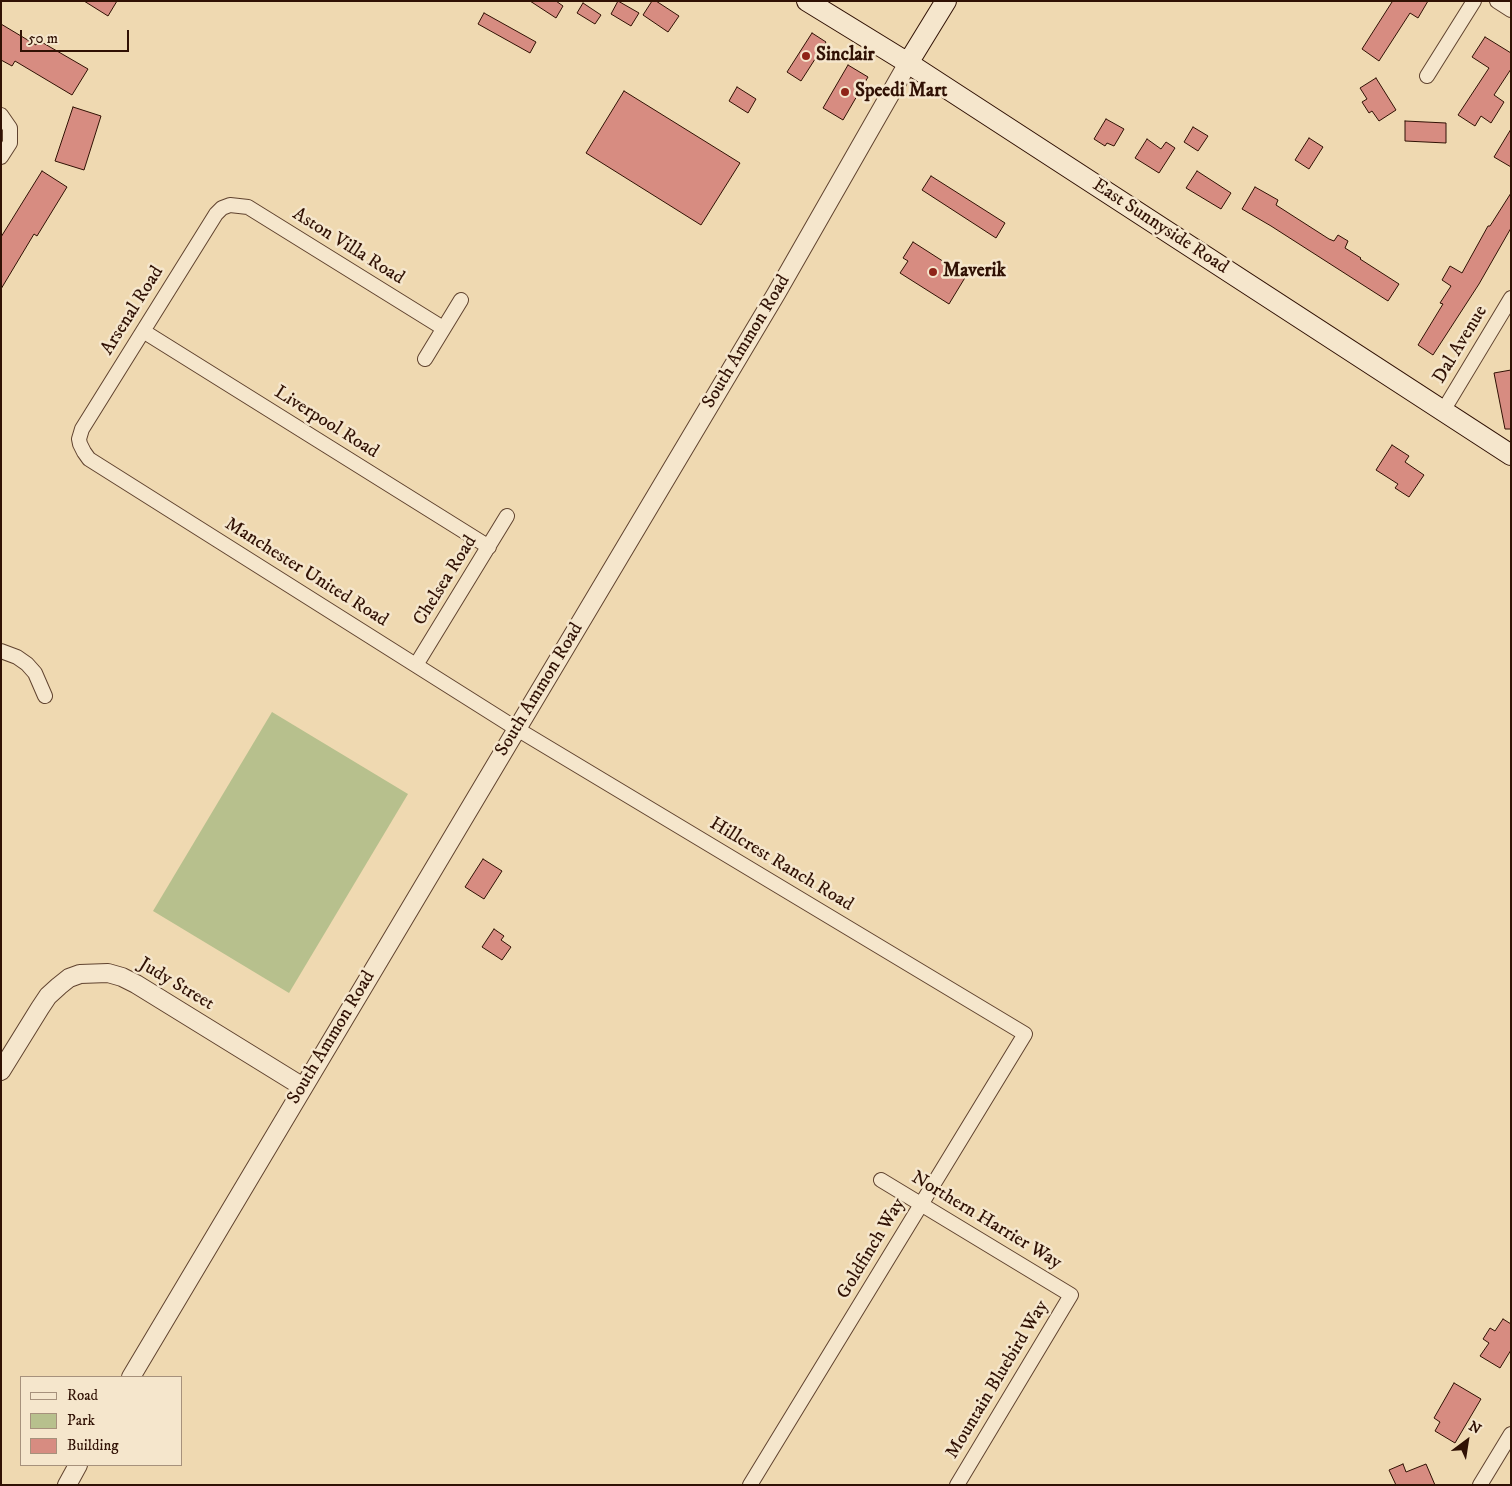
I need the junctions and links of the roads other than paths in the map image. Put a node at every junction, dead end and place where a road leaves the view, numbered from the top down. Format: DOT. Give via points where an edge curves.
graph roads {
  1 [pos="807,1"];
  2 [pos="946,1"];
  3 [pos="1474,1"];
  4 [pos="1497,1"];
  5 [pos="1511,10"];
  6 [pos="908,63"];
  7 [pos="1427,76"];
  8 [pos="1,115"];
  9 [pos="1,157"];
  10 [pos="230,205"];
  11 [pos="1511,298"];
  12 [pos="461,300"];
  13 [pos="443,328"];
  14 [pos="143,331"];
  15 [pos="425,359"];
  16 [pos="1443,411"];
  17 [pos="80,444"];
  18 [pos="1511,454"];
  19 [pos="508,516"];
  20 [pos="489,547"];
  21 [pos="1,651"];
  22 [pos="416,665"];
  23 [pos="45,696"];
  24 [pos="517,729"];
  25 [pos="1025,1034"];
  26 [pos="1,1072"];
  27 [pos="303,1087"];
  28 [pos="881,1180"];
  29 [pos="922,1204"];
  30 [pos="1072,1295"];
  31 [pos="131,1376"];
  32 [pos="1511,1434"];
  33 [pos="77,1466"];
  34 [pos="66,1485"];
  35 [pos="750,1485"];
  36 [pos="957,1485"];
  37 [pos="1480,1485"];
  1 -- 6 [label="main road, East Sunnyside Road"];
  2 -- 6 [label="main road, South Ammon Road"];
  3 -- 7 [label="street"];
  4 -- 5 [label="street"];
  6 -- 16 [label="main road, East Sunnyside Road"];
  6 -- 24 [label="street, South Ammon Road" via="776,294"];
  8 -- 9 [label="street" via="10,128 10,143"];
  10 -- 13 [label="street, Aston Villa Road" via="248,206"];
  10 -- 14 [label="street, Arsenal Road" via="216,214"];
  11 -- 16 [label="street, Dal Avenue"];
  12 -- 13 [label="street"];
  13 -- 15 [label="street"];
  14 -- 17 [label="street, Arsenal Road" via="82,429"];
  14 -- 20 [label="street, Liverpool Road"];
  16 -- 18 [label="main road, East Sunnyside Road"];
  17 -- 22 [label="street, Manchester United Road" via="89,458"];
  19 -- 20 [label="street, Chelsea Road"];
  20 -- 22 [label="street, Chelsea Road"];
  21 -- 23 [label="street" via="27,664 35,673"];
  22 -- 24 [label="street, Manchester United Road"];
  24 -- 25 [label="street, Hillcrest Ranch Road"];
  24 -- 27 [label="street, South Ammon Road"];
  25 -- 29 [label="street, Goldfinch Way"];
  26 -- 27 [label="street, Judy Street" via="48,996 69,978 80,974 108,973 136,984"];
  27 -- 31 [label="street, South Ammon Road"];
  28 -- 29 [label="street, Northern Harrier Way"];
  29 -- 30 [label="street, Northern Harrier Way"];
  29 -- 35 [label="street, Goldfinch Way"];
  30 -- 36 [label="street, Mountain Bluebird Way"];
  32 -- 37 [label="street"];
  33 -- 34 [label="street"];
}
